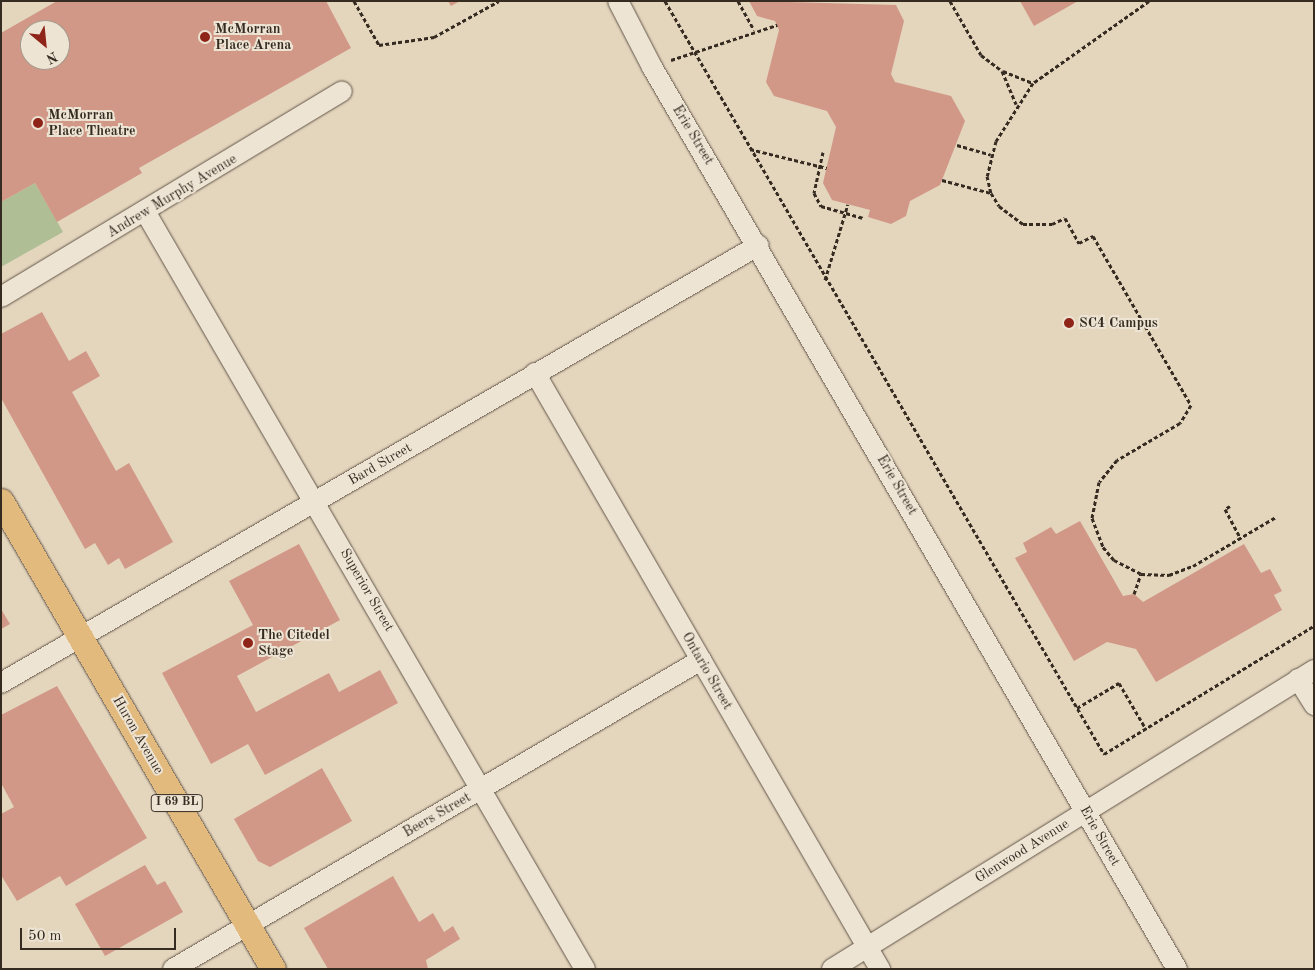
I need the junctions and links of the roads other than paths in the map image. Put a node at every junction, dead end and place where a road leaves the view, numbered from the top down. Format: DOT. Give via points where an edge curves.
graph roads {
  1 [pos="618,1"];
  2 [pos="342,91"];
  3 [pos="146,213"];
  4 [pos="759,245"];
  5 [pos="1,297"];
  6 [pos="535,373"];
  7 [pos="1,501"];
  8 [pos="316,502"];
  9 [pos="81,637"];
  10 [pos="701,660"];
  11 [pos="1306,675"];
  12 [pos="1,683"];
  13 [pos="1314,705"];
  14 [pos="482,789"];
  15 [pos="1086,811"];
  16 [pos="248,925"];
  17 [pos="868,948"];
  18 [pos="173,969"];
  19 [pos="273,969"];
  20 [pos="585,969"];
  21 [pos="832,969"];
  22 [pos="880,969"];
  23 [pos="1177,969"];
  1 -- 4 [label="street, Erie Street" via="652,67"];
  2 -- 3 [label="street, Andrew Murphy Avenue"];
  3 -- 5 [label="street, Andrew Murphy Avenue"];
  3 -- 8 [label="street, Superior Street"];
  4 -- 6 [label="street, Bard Street"];
  4 -- 15 [label="street, Erie Street"];
  6 -- 8 [label="street, Bard Street"];
  6 -- 10 [label="street, Ontario Street"];
  7 -- 9 [label="main road, Huron Avenue / I 69 BL"];
  8 -- 9 [label="street, Bard Street"];
  8 -- 14 [label="street, Superior Street"];
  9 -- 12 [label="street, Bard Street"];
  9 -- 16 [label="main road, Huron Avenue / I 69 BL"];
  10 -- 14 [label="street, Beers Street"];
  10 -- 17 [label="street, Ontario Street"];
  11 -- 13 [label="street"];
  11 -- 15 [label="street, Glenwood Avenue"];
  14 -- 16 [label="street, Beers Street"];
  14 -- 20 [label="street, Superior Street"];
  15 -- 17 [label="street, Glenwood Avenue"];
  15 -- 23 [label="street, Erie Street"];
  16 -- 18 [label="street, Beers Street"];
  16 -- 19 [label="main road, Huron Avenue / I 69 BL"];
  17 -- 21 [label="street, Glenwood Avenue"];
  17 -- 22 [label="street, Ontario Street"];
}
